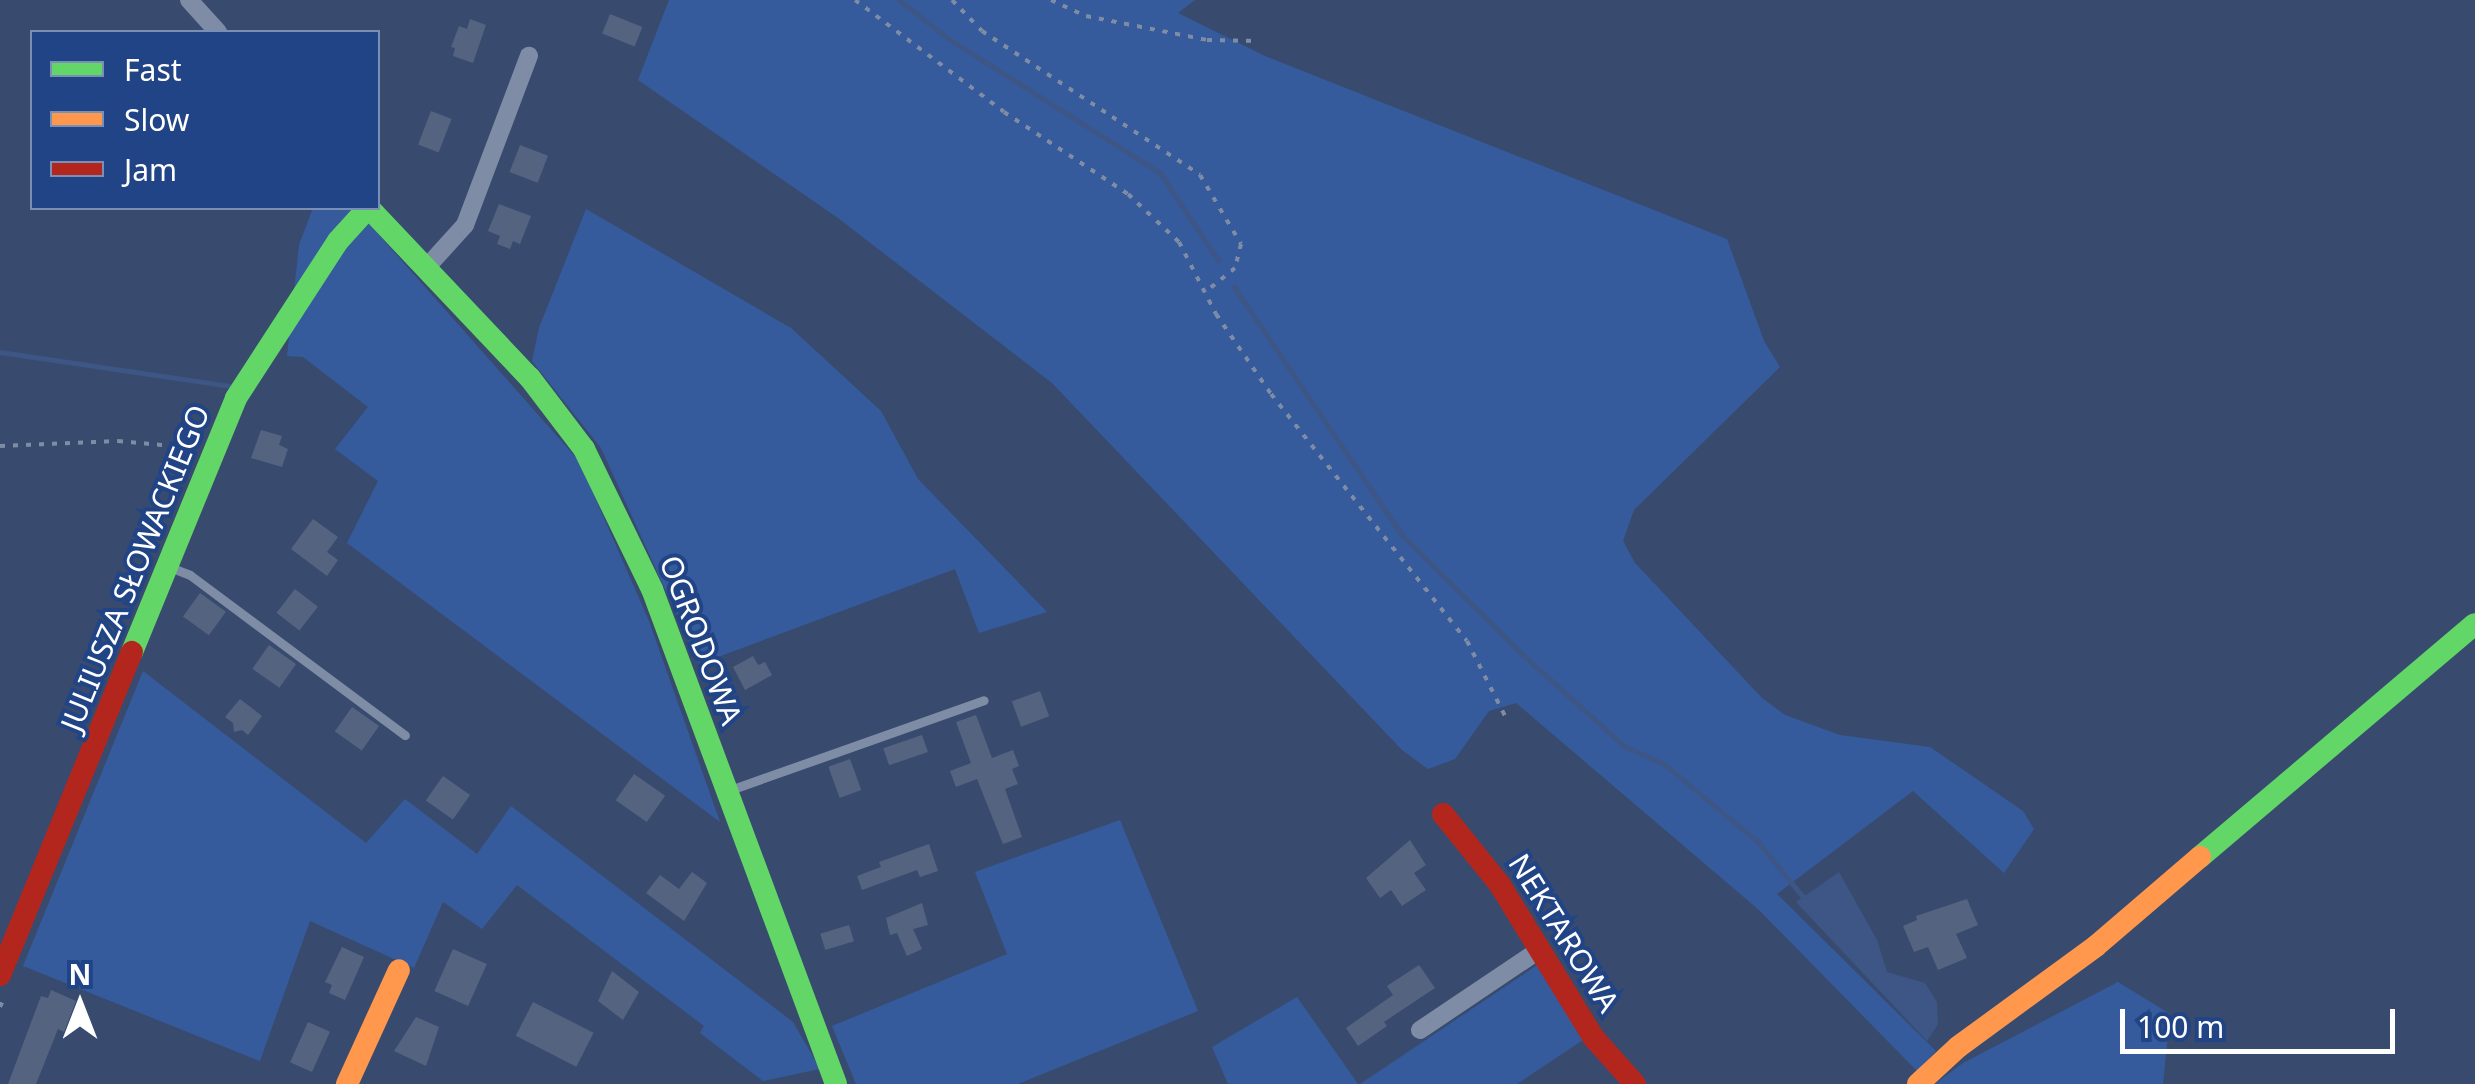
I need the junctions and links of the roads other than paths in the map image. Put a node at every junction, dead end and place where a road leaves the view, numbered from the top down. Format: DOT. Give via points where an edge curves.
graph roads {
  1 [pos="190,0"];
  2 [pos="216,30"];
  3 [pos="529,56"];
  4 [pos="367,210"];
  5 [pos="371,210"];
  6 [pos="426,268"];
  7 [pos="169,567"];
  8 [pos="2475,624"];
  9 [pos="984,700"];
  10 [pos="405,734"];
  11 [pos="728,791"];
  12 [pos="1444,814"];
  13 [pos="1539,950"];
  14 [pos="398,970"];
  15 [pos="0,975"];
  16 [pos="1420,1030"];
  17 [pos="347,1084"];
  18 [pos="836,1084"];
  19 [pos="1635,1084"];
  20 [pos="1918,1084"];
  1 -- 2 [label="street"];
  3 -- 6 [label="street" via="465,225"];
  4 -- 7 [label="street, JULIUSZA SŁOWACKIEGO" via="338,241 236,398"];
  5 -- 6 [label="street, OGRODOWA"];
  6 -- 11 [label="street, OGRODOWA" via="530,378 584,448 652,590"];
  7 -- 10 [label="lane" via="190,575"];
  7 -- 15 [label="street, JULIUSZA SŁOWACKIEGO"];
  8 -- 20 [label="street" via="2096,946"];
  9 -- 11 [label="lane"];
  11 -- 18 [label="street, OGRODOWA"];
  12 -- 13 [label="street, NEKTAROWA" via="1485,862"];
  13 -- 16 [label="street"];
  13 -- 19 [label="street, NEKTAROWA" via="1593,1037"];
  14 -- 17 [label="street"];
}
